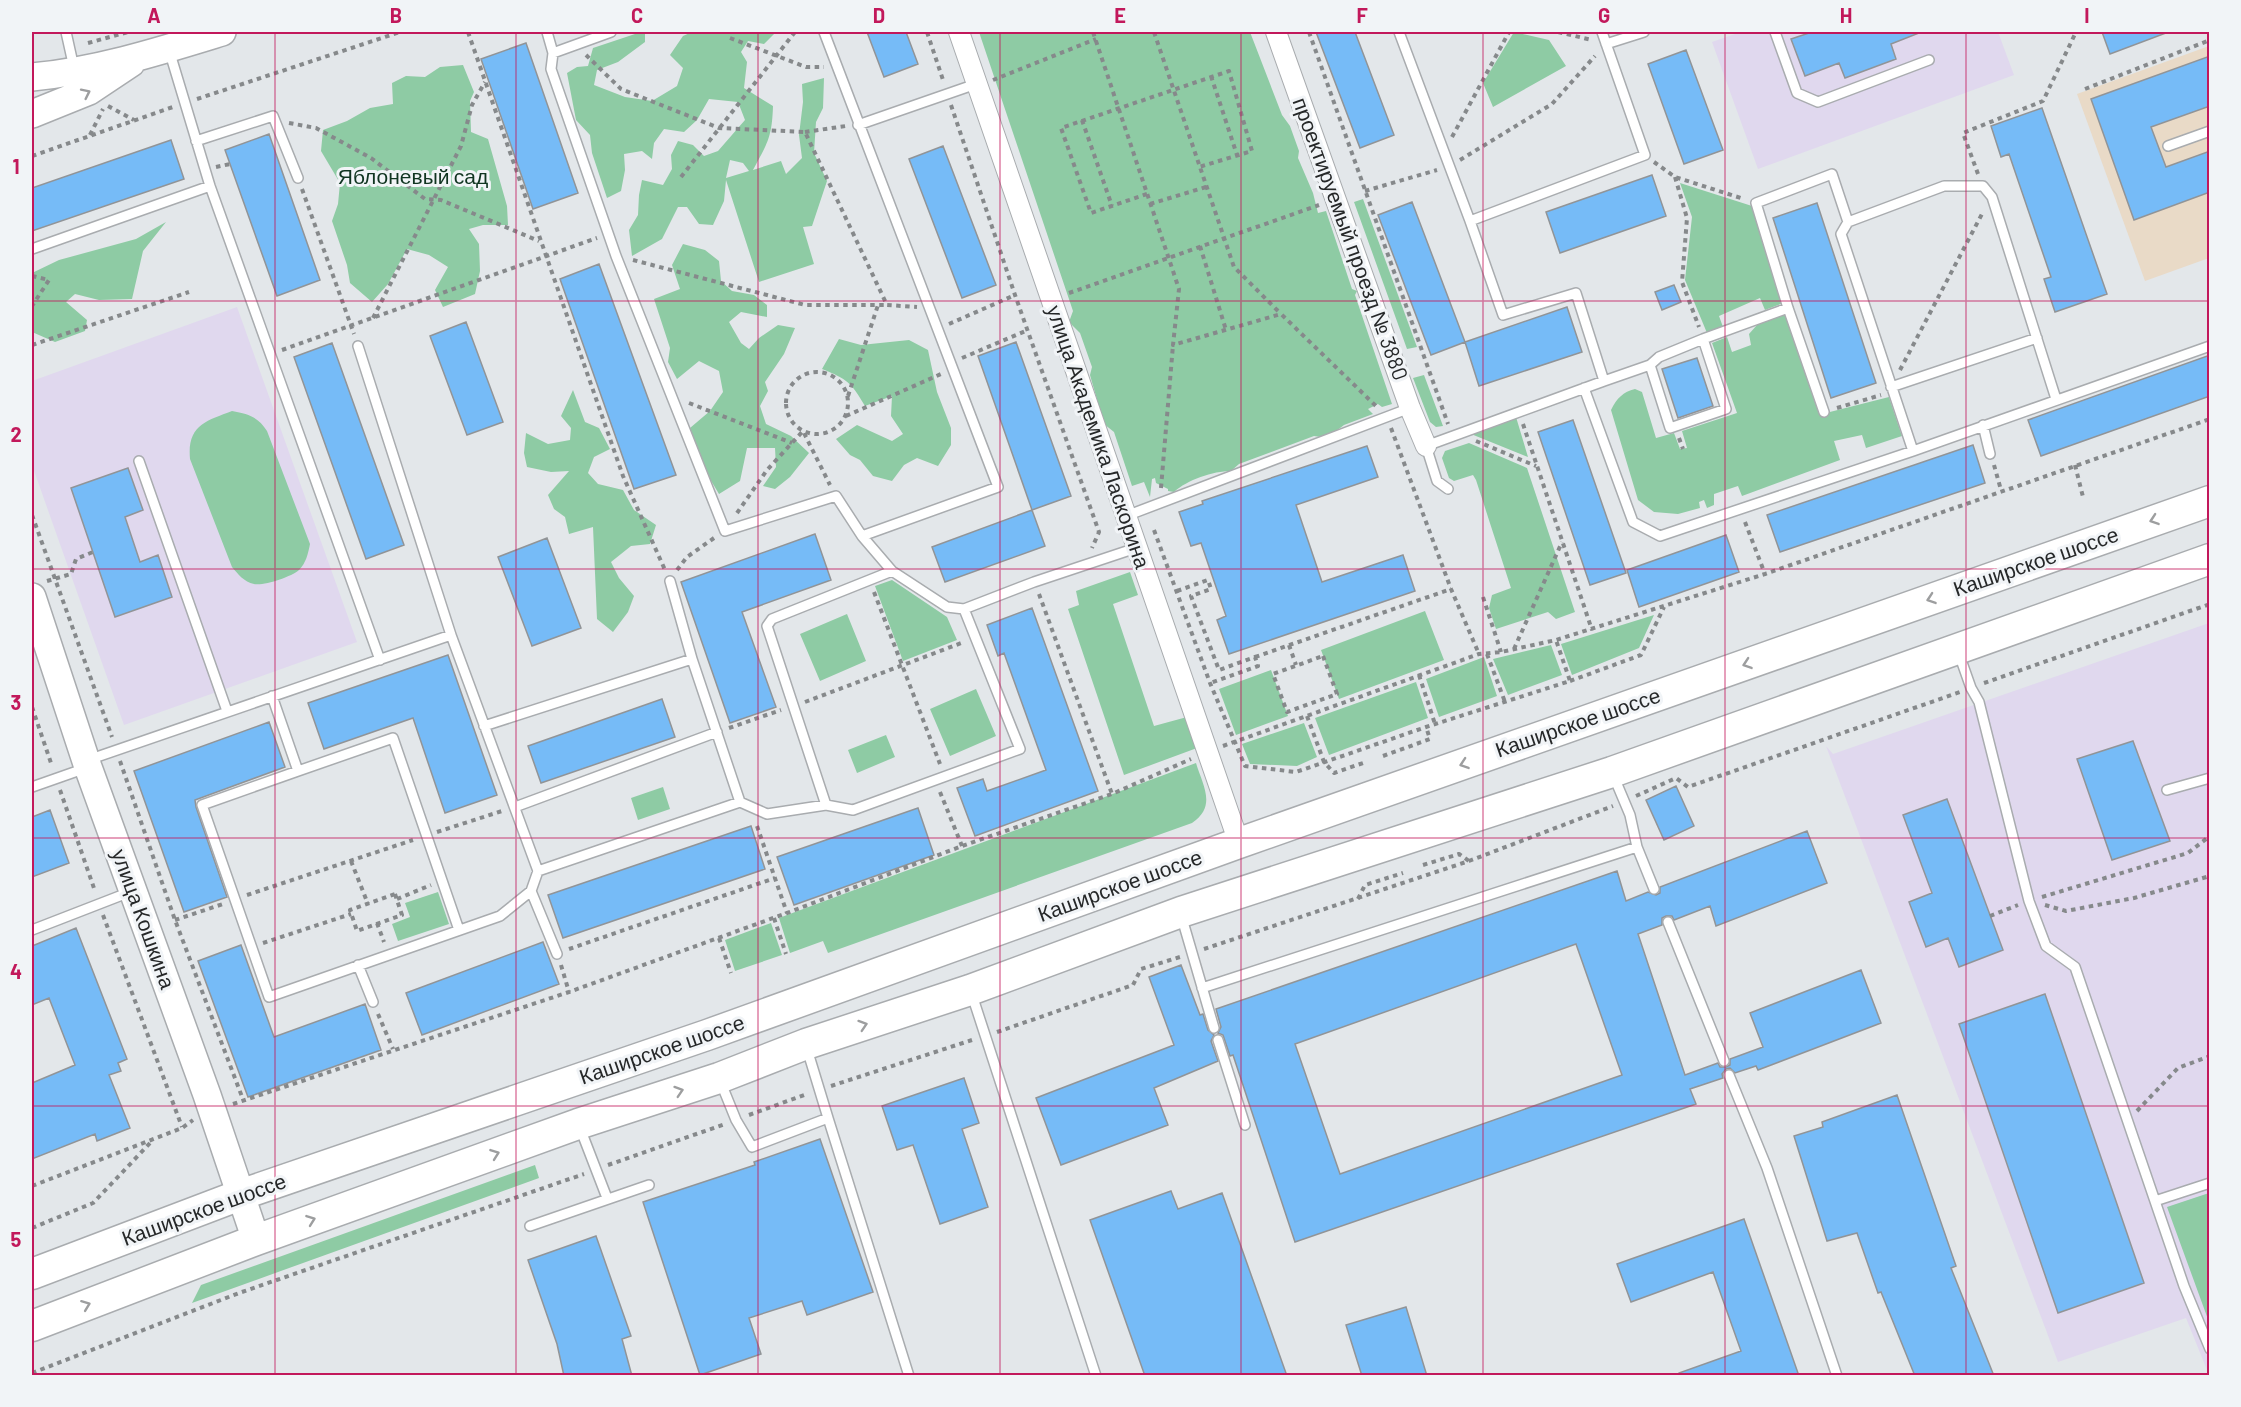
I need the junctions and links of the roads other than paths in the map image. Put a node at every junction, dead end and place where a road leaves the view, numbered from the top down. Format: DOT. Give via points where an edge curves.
graph roads {
  1 [pos="66,32"];
  2 [pos="222,32"];
  3 [pos="547,32"];
  4 [pos="611,32"];
  5 [pos="824,32"];
  6 [pos="958,32"];
  7 [pos="1276,32"];
  8 [pos="1399,32"];
  9 [pos="1602,32"];
  10 [pos="1644,32"];
  11 [pos="1775,32"];
  12 [pos="1606,44"];
  13 [pos="168,48"];
  14 [pos="553,53"];
  15 [pos="140,57"];
  16 [pos="1929,60"];
  17 [pos="74,71"];
  18 [pos="32,77"];
  19 [pos="984,82"];
  20 [pos="32,114"];
  21 [pos="858,124"];
  22 [pos="2210,131"];
  23 [pos="196,141"];
  24 [pos="2168,146"];
  25 [pos="298,178"];
  26 [pos="210,186"];
  27 [pos="1470,221"];
  28 [pos="1848,222"];
  29 [pos="32,249"];
  30 [pos="1788,308"];
  31 [pos="2037,338"];
  32 [pos="1704,339"];
  33 [pos="358,346"];
  34 [pos="2210,346"];
  35 [pos="1650,365"];
  36 [pos="1604,381"];
  37 [pos="1891,387"];
  38 [pos="1584,388"];
  39 [pos="2056,399"];
  40 [pos="1410,408"];
  41 [pos="1824,412"];
  42 [pos="1983,425"];
  43 [pos="1426,446"];
  44 [pos="1913,451"];
  45 [pos="1990,454"];
  46 [pos="139,461"];
  47 [pos="1448,489"];
  48 [pos="2210,501"];
  49 [pos="1126,516"];
  50 [pos="862,536"];
  51 [pos="1136,548"];
  52 [pos="2210,559"];
  53 [pos="892,571"];
  54 [pos="670,581"];
  55 [pos="36,590"];
  56 [pos="964,609"];
  57 [pos="451,635"];
  58 [pos="1957,649"];
  59 [pos="692,659"];
  60 [pos="380,660"];
  61 [pos="272,696"];
  62 [pos="227,711"];
  63 [pos="484,726"];
  64 [pos="717,732"];
  65 [pos="87,764"];
  66 [pos="298,771"];
  67 [pos="1612,772"];
  68 [pos="2210,778"];
  69 [pos="32,787"];
  70 [pos="2167,790"];
  71 [pos="740,802"];
  72 [pos="826,805"];
  73 [pos="515,807"];
  74 [pos="1239,843"];
  75 [pos="1637,847"];
  76 [pos="538,871"];
  77 [pos="1654,889"];
  78 [pos="132,891"];
  79 [pos="531,891"];
  80 [pos="1181,912"];
  81 [pos="1668,922"];
  82 [pos="32,930"];
  83 [pos="459,930"];
  84 [pos="557,954"];
  85 [pos="358,965"];
  86 [pos="1202,988"];
  87 [pos="970,990"];
  88 [pos="373,1002"];
  89 [pos="1214,1028"];
  90 [pos="1218,1040"];
  91 [pos="806,1044"];
  92 [pos="1724,1061"];
  93 [pos="1729,1075"];
  94 [pos="719,1078"];
  95 [pos="828,1118"];
  96 [pos="578,1124"];
  97 [pos="1245,1125"];
  98 [pos="2210,1183"];
  99 [pos="649,1185"];
  100 [pos="240,1195"];
  101 [pos="607,1198"];
  102 [pos="2155,1201"];
  103 [pos="530,1226"];
  104 [pos="256,1240"];
  105 [pos="32,1274"];
  106 [pos="32,1326"];
  107 [pos="2210,1349"];
  108 [pos="909,1376"];
  109 [pos="1096,1376"];
  110 [pos="1837,1376"];
  1 -- 17 [label="lane"];
  2 -- 13 [label="main road"];
  3 -- 14 [label="lane"];
  4 -- 14 [label="lane"];
  5 -- 21 [label="lane"];
  6 -- 19 [label="street, улица Академика Ласкорина"];
  7 -- 40 [label="street, проектируемый проезд № 3880"];
  8 -- 27 [label="lane"];
  9 -- 12 [label="lane"];
  10 -- 12 [label="lane"];
  11 -- 16 [label="lane" via="1797,93 1818,102"];
  12 -- 27 [label="lane" via="1644,155"];
  13 -- 15 [label="main road"];
  13 -- 23 [label="lane"];
  14 -- 50 [label="lane" via="551,69 616,256 725,531 836,496"];
  15 -- 17 [label="main road"];
  20 -- 15 [label="main road, one-way" via="95,88"];
  17 -- 18 [label="main road"];
  19 -- 21 [label="lane"];
  19 -- 49 [label="street, улица Академика Ласкорина"];
  21 -- 50 [label="lane" via="998,487"];
  22 -- 24 [label="lane"];
  23 -- 25 [label="lane" via="273,116"];
  23 -- 26 [label="lane"];
  26 -- 29 [label="lane"];
  26 -- 60 [label="lane"];
  27 -- 36 [label="lane" via="1503,315 1576,293"];
  28 -- 30 [label="lane" via="1832,174 1756,203"];
  28 -- 31 [label="lane" via="1944,186 1983,186 1992,197"];
  28 -- 37 [label="lane" via="1841,234"];
  30 -- 32 [label="lane"];
  30 -- 41 [label="lane"];
  31 -- 37 [label="lane"];
  31 -- 39 [label="lane"];
  32 -- 35 [label="lane" via="1659,357"];
  32 -- 35 [label="lane" via="1726,409 1670,428"];
  33 -- 57 [label="lane"];
  34 -- 39 [label="lane"];
  35 -- 36 [label="lane"];
  36 -- 38 [label="lane"];
  37 -- 44 [label="lane"];
  38 -- 43 [label="lane"];
  38 -- 44 [label="lane" via="1633,522 1660,536"];
  39 -- 42 [label="lane"];
  40 -- 43 [label="street, проектируемый проезд № 3880"];
  40 -- 49 [label="lane"];
  42 -- 44 [label="lane"];
  42 -- 45 [label="lane"];
  43 -- 47 [label="lane" via="1437,481"];
  46 -- 62 [label="lane"];
  48 -- 74 [label="main road, Каширское шоссе, one-way"];
  49 -- 51 [label="street, улица Академика Ласкорина"];
  50 -- 53 [label="lane"];
  51 -- 56 [label="lane"];
  51 -- 74 [label="street, улица Академика Ласкорина"];
  52 -- 58 [label="main road, Каширское шоссе"];
  53 -- 56 [label="lane" via="947,607"];
  53 -- 72 [label="lane" via="772,619 767,626"];
  54 -- 59 [label="lane"];
  55 -- 65 [label="main road, улица Кошкина"];
  56 -- 72 [label="lane" via="1020,749 853,810"];
  57 -- 60 [label="lane"];
  57 -- 63 [label="lane"];
  58 -- 67 [label="main road, Каширское шоссе"];
  58 -- 102 [label="lane" via="1979,702 2029,900 2046,945 2075,967"];
  59 -- 63 [label="lane"];
  59 -- 64 [label="lane"];
  60 -- 61 [label="lane"];
  61 -- 62 [label="lane"];
  61 -- 66 [label="lane"];
  62 -- 65 [label="lane" via="116,749"];
  63 -- 73 [label="lane"];
  64 -- 71 [label="lane"];
  64 -- 73 [label="lane"];
  65 -- 69 [label="lane"];
  65 -- 78 [label="main road, улица Кошкина"];
  66 -- 83 [label="lane" via="393,738"];
  66 -- 85 [label="lane" via="202,805 269,997"];
  67 -- 75 [label="lane" via="1630,815"];
  67 -- 80 [label="main road, Каширское шоссе"];
  68 -- 70 [label="lane"];
  71 -- 72 [label="lane" via="767,814"];
  71 -- 76 [label="lane"];
  73 -- 76 [label="lane"];
  74 -- 100 [label="main road, Каширское шоссе" via="707,1035"];
  75 -- 77 [label="lane"];
  75 -- 86 [label="lane"];
  76 -- 79 [label="lane"];
  78 -- 82 [label="lane"];
  78 -- 100 [label="main road, улица Кошкина"];
  79 -- 83 [label="lane" via="500,916"];
  79 -- 84 [label="lane"];
  80 -- 86 [label="lane"];
  80 -- 87 [label="main road, Каширское шоссе"];
  81 -- 92 [label="lane"];
  83 -- 85 [label="lane"];
  85 -- 88 [label="lane"];
  86 -- 89 [label="lane"];
  91 -- 87 [label="main road, Каширское шоссе, one-way"];
  87 -- 109 [label="lane"];
  90 -- 97 [label="lane"];
  91 -- 94 [label="main road, Каширское шоссе"];
  91 -- 95 [label="lane"];
  93 -- 110 [label="lane" via="1767,1168"];
  94 -- 95 [label="lane" via="752,1147"];
  96 -- 94 [label="main road, Каширское шоссе, one-way"];
  95 -- 108 [label="lane"];
  96 -- 101 [label="lane"];
  104 -- 96 [label="main road, Каширское шоссе, one-way"];
  98 -- 102 [label="lane"];
  99 -- 101 [label="lane"];
  100 -- 104 [label="main road, улица Кошкина"];
  100 -- 105 [label="main road, Каширское шоссе"];
  101 -- 103 [label="lane"];
  102 -- 107 [label="lane"];
  106 -- 104 [label="main road, Каширское шоссе, one-way"];
}
